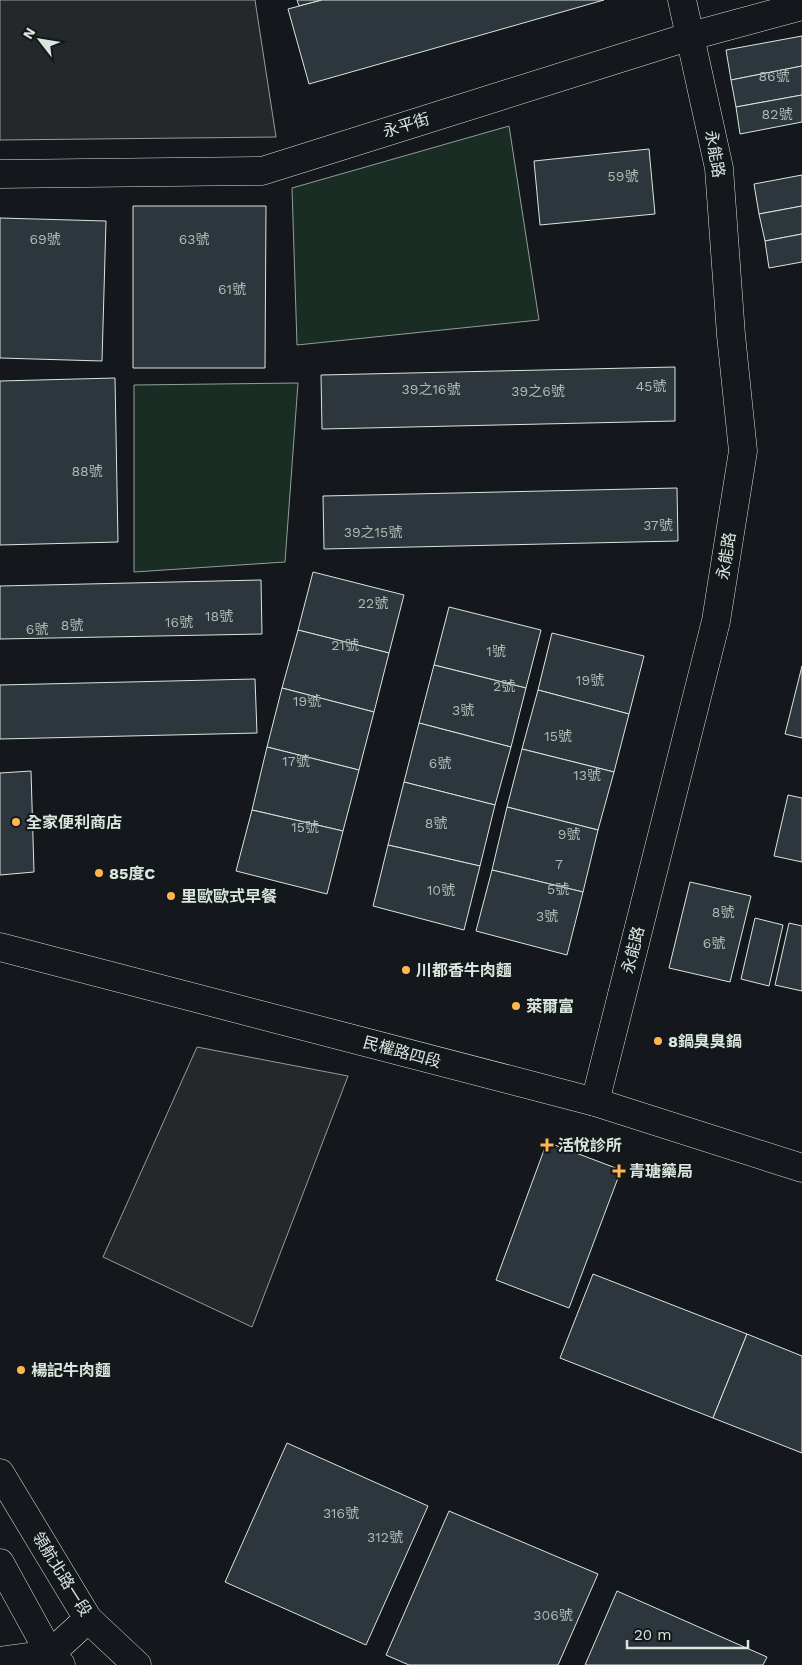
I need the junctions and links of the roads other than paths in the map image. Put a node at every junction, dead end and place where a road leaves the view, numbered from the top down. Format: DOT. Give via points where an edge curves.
graph roads {
  1 [pos="682,0"];
  2 [pos="802,6"];
  3 [pos="691,36"];
  4 [pos="0,174"];
  5 [pos="0,946"];
  6 [pos="595,1102"];
  7 [pos="802,1168"];
  8 [pos="0,1473"];
  9 [pos="0,1563"];
  10 [pos="88,1619"];
  11 [pos="0,1661"];
  12 [pos="51,1661"];
  13 [pos="137,1665"];
  1 -- 3 [label="street, 永能路"];
  2 -- 3 [label="street, 永平街"];
  3 -- 4 [label="street, 永平街" via="262,171"];
  3 -- 6 [label="street, 永能路" via="719,168 743,451 716,621"];
  5 -- 6 [label="street, 民權路四段"];
  6 -- 7 [label="street, 民權路四段"];
  8 -- 10 [label="street, 領航北路一段"];
  9 -- 12 [label="street"];
  10 -- 12 [label="street"];
  10 -- 13 [label="street, 領航北路一段"];
  11 -- 12 [label="street"];
}
